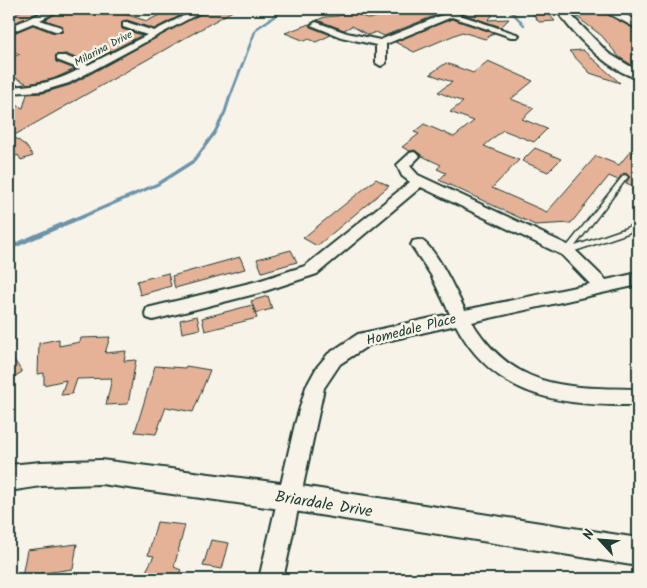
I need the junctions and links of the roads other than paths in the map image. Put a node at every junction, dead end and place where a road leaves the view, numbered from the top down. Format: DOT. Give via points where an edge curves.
graph roads {
  1 [pos="58,9"];
  2 [pos="203,9"];
  3 [pos="560,9"];
  4 [pos="604,9"];
  5 [pos="452,12"];
  6 [pos="32,20"];
  7 [pos="126,25"];
  8 [pos="316,25"];
  9 [pos="638,26"];
  10 [pos="9,30"];
  11 [pos="48,34"];
  12 [pos="155,34"];
  13 [pos="514,34"];
  14 [pos="381,43"];
  15 [pos="72,53"];
  16 [pos="61,58"];
  17 [pos="48,64"];
  18 [pos="381,64"];
  19 [pos="90,69"];
  20 [pos="638,75"];
  21 [pos="9,90"];
  22 [pos="414,156"];
  23 [pos="625,178"];
  24 [pos="420,181"];
  25 [pos="638,224"];
  26 [pos="418,245"];
  27 [pos="567,251"];
  28 [pos="638,279"];
  29 [pos="603,287"];
  30 [pos="153,313"];
  31 [pos="460,317"];
  32 [pos="638,397"];
  33 [pos="9,478"];
  34 [pos="288,497"];
  35 [pos="638,552"];
  36 [pos="272,579"];
  1 -- 6 [label="street"];
  2 -- 12 [label="street, Milarina Drive"];
  3 -- 20 [label="street" via="608,59"];
  4 -- 9 [label="street" via="628,18"];
  5 -- 13 [label="street"];
  5 -- 14 [label="street"];
  6 -- 10 [label="street"];
  6 -- 11 [label="street" via="62,27"];
  7 -- 12 [label="street"];
  8 -- 14 [label="street"];
  12 -- 19 [label="street, Milarina Drive"];
  14 -- 18 [label="street"];
  15 -- 16 [label="street"];
  16 -- 17 [label="street"];
  16 -- 19 [label="street"];
  19 -- 21 [label="street, Milarina Drive" via="55,85 34,90"];
  22 -- 24 [label="street" via="403,164 407,173"];
  23 -- 27 [label="lane"];
  24 -- 27 [label="street"];
  24 -- 30 [label="street" via="311,270 259,287"];
  25 -- 27 [label="lane"];
  26 -- 31 [label="street" via="439,275"];
  27 -- 29 [label="street"];
  28 -- 29 [label="street, Homedale Place"];
  29 -- 31 [label="street, Homedale Place"];
  31 -- 32 [label="street" via="487,356 515,378 545,391 571,396"];
  31 -- 34 [label="street, Homedale Place" via="364,339 334,359 315,387"];
  33 -- 34 [label="street, Briardale Drive" via="101,472"];
  34 -- 35 [label="street, Briardale Drive"];
  34 -- 36 [label="street, Homedale Place"];
}
